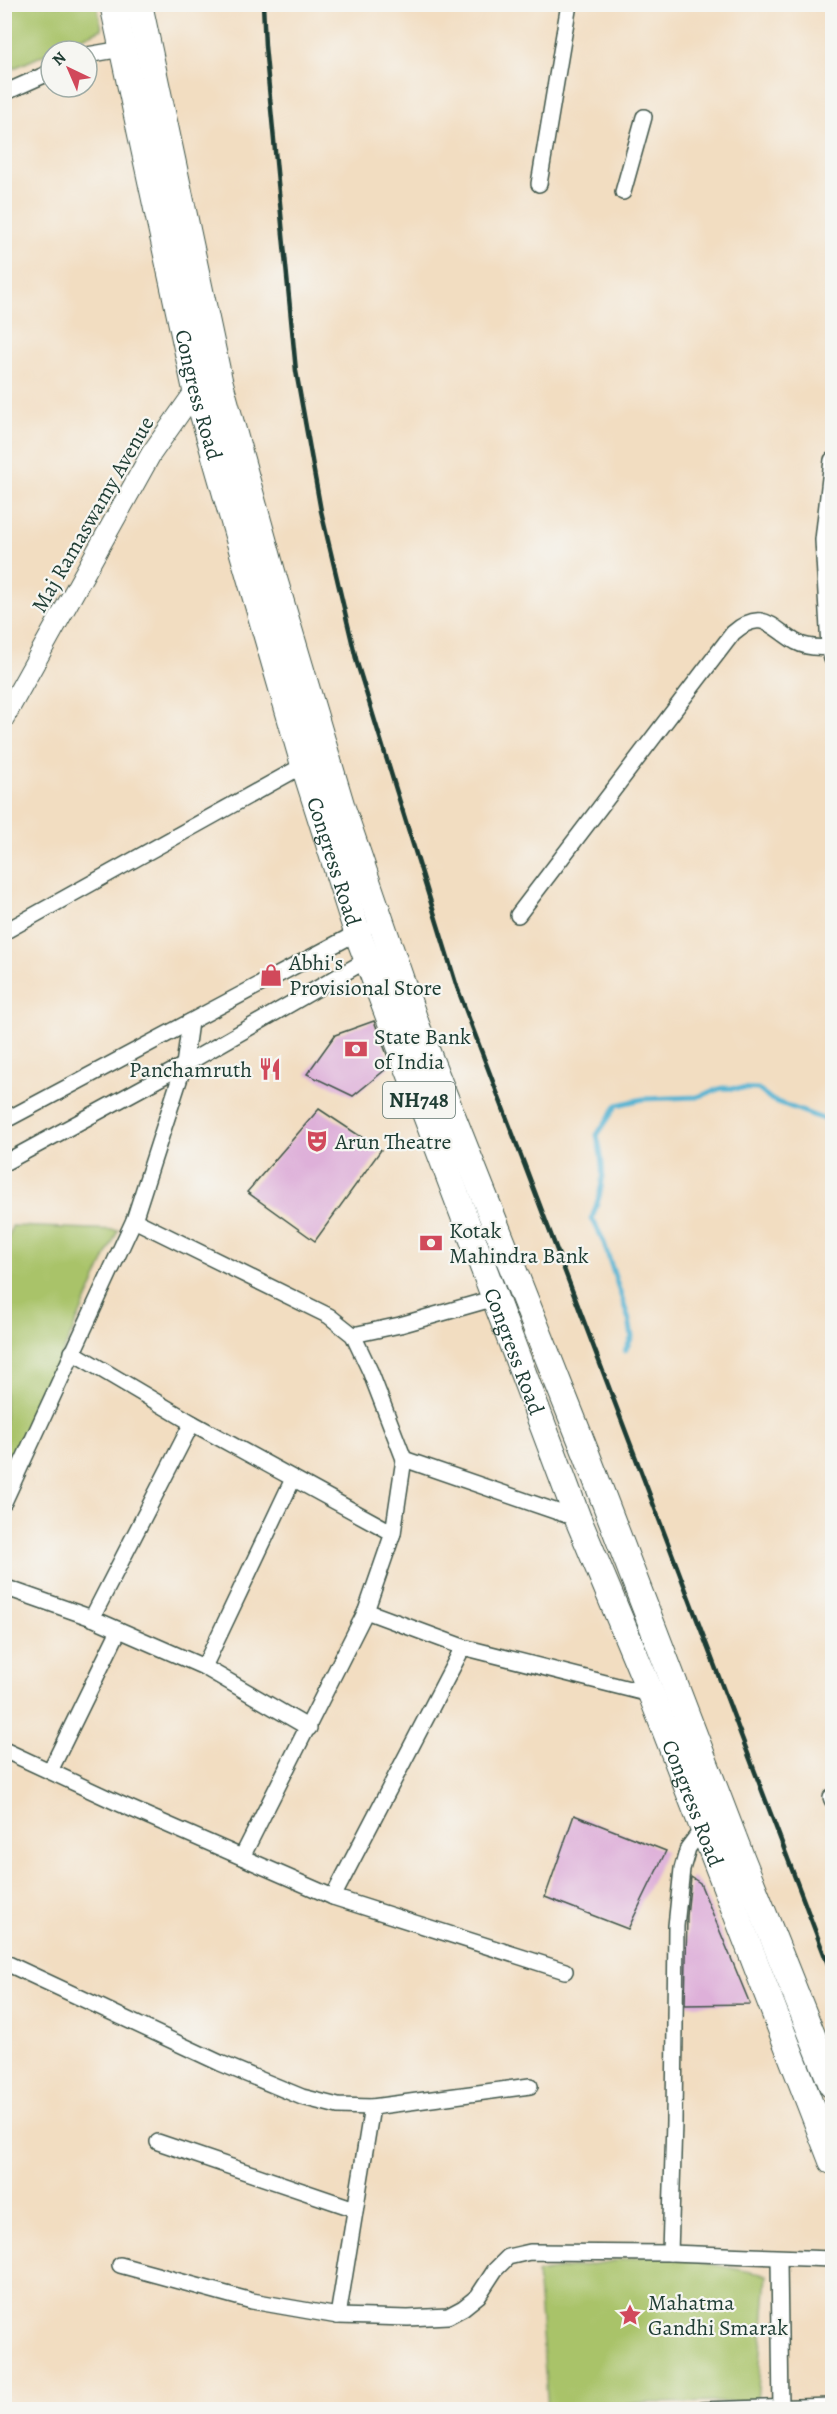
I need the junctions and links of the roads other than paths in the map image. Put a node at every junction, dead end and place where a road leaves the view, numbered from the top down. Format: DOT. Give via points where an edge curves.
graph roads {
  1 [pos="113,4"];
  2 [pos="139,4"];
  3 [pos="569,4"];
  4 [pos="135,47"];
  5 [pos="99,53"];
  6 [pos="39,77"];
  7 [pos="4,93"];
  8 [pos="644,117"];
  9 [pos="539,184"];
  10 [pos="623,192"];
  11 [pos="219,380"];
  12 [pos="196,390"];
  13 [pos="832,460"];
  14 [pos="831,653"];
  15 [pos="4,718"];
  16 [pos="304,765"];
  17 [pos="518,915"];
  18 [pos="382,921"];
  19 [pos="4,932"];
  20 [pos="357,932"];
  21 [pos="391,948"];
  22 [pos="366,960"];
  23 [pos="190,1022"];
  24 [pos="184,1065"];
  25 [pos="4,1121"];
  26 [pos="4,1163"];
  27 [pos="134,1220"];
  28 [pos="495,1298"];
  29 [pos="353,1335"];
  30 [pos="72,1352"];
  31 [pos="192,1423"];
  32 [pos="404,1459"];
  33 [pos="293,1479"];
  34 [pos="4,1502"];
  35 [pos="578,1519"];
  36 [pos="393,1533"];
  37 [pos="4,1587"];
  38 [pos="366,1611"];
  39 [pos="92,1618"];
  40 [pos="119,1630"];
  41 [pos="463,1647"];
  42 [pos="204,1667"];
  43 [pos="679,1693"];
  44 [pos="652,1696"];
  45 [pos="309,1728"];
  46 [pos="4,1750"];
  47 [pos="50,1771"];
  48 [pos="703,1828"];
  49 [pos="242,1857"];
  50 [pos="333,1897"];
  51 [pos="4,1962"];
  52 [pos="565,1971"];
  53 [pos="832,2085"];
  54 [pos="530,2086"];
  55 [pos="372,2107"];
  56 [pos="158,2142"];
  57 [pos="832,2161"];
  58 [pos="355,2209"];
  59 [pos="670,2253"];
  60 [pos="779,2259"];
  61 [pos="832,2259"];
  62 [pos="120,2265"];
  63 [pos="338,2316"];
  64 [pos="832,2406"];
  65 [pos="781,2408"];
  66 [pos="702,2409"];
  1 -- 4 [label="highway, Congress Road / NH748"];
  2 -- 4 [label="highway, Congress Road / NH748"];
  3 -- 9 [label="street"];
  4 -- 5 [label="street"];
  4 -- 11 [label="highway, Congress Road / NH748"];
  4 -- 12 [label="highway, Congress Road / NH748"];
  6 -- 7 [label="street"];
  8 -- 10 [label="street"];
  11 -- 12 [label="street"];
  11 -- 18 [label="highway, Congress Road / NH748" via="311,709"];
  12 -- 15 [label="street, Maj Ramaswamy Avenue" via="151,454"];
  12 -- 16 [label="highway, Congress Road / NH748"];
  13 -- 14 [label="street" via="823,540"];
  14 -- 17 [label="street" via="796,642 768,623 743,624"];
  16 -- 19 [label="street"];
  16 -- 20 [label="highway, Congress Road / NH748"];
  18 -- 20 [label="street"];
  18 -- 21 [label="highway, Congress Road / NH748"];
  20 -- 22 [label="highway, Congress Road / NH748"];
  20 -- 23 [label="street"];
  21 -- 22 [label="street"];
  21 -- 43 [label="highway, Congress Road / NH748" via="417,1027"];
  22 -- 24 [label="street"];
  22 -- 28 [label="highway, Congress Road / NH748"];
  23 -- 24 [label="street"];
  23 -- 25 [label="street"];
  24 -- 26 [label="street"];
  24 -- 27 [label="street"];
  27 -- 29 [label="street" via="329,1316"];
  27 -- 30 [label="street"];
  28 -- 29 [label="street"];
  28 -- 35 [label="highway, Congress Road / NH748"];
  29 -- 32 [label="street"];
  30 -- 31 [label="street"];
  30 -- 34 [label="street"];
  31 -- 33 [label="street"];
  31 -- 39 [label="street"];
  32 -- 35 [label="street"];
  32 -- 36 [label="street"];
  33 -- 36 [label="street"];
  33 -- 42 [label="street"];
  35 -- 44 [label="highway, Congress Road / NH748"];
  36 -- 38 [label="street"];
  37 -- 39 [label="street"];
  38 -- 41 [label="street"];
  38 -- 45 [label="street"];
  39 -- 40 [label="street"];
  40 -- 42 [label="street"];
  40 -- 47 [label="street"];
  41 -- 44 [label="street"];
  41 -- 50 [label="street"];
  42 -- 45 [label="street"];
  43 -- 44 [label="street"];
  43 -- 53 [label="highway, Congress Road / NH748"];
  44 -- 48 [label="highway, Congress Road / NH748"];
  45 -- 49 [label="street"];
  46 -- 47 [label="street"];
  47 -- 49 [label="street"];
  48 -- 57 [label="highway, Congress Road / NH748"];
  48 -- 59 [label="street" via="688,1848 682,1869 676,1926"];
  49 -- 50 [label="street"];
  50 -- 52 [label="street"];
  51 -- 55 [label="street" via="302,2097 338,2106"];
  54 -- 55 [label="street"];
  55 -- 58 [label="street"];
  56 -- 58 [label="street"];
  58 -- 63 [label="street"];
  59 -- 60 [label="street"];
  59 -- 63 [label="street" via="530,2252 508,2257 478,2296 448,2316"];
  60 -- 61 [label="street"];
  60 -- 65 [label="street"];
  62 -- 63 [label="street" via="252,2301"];
  64 -- 65 [label="street"];
  65 -- 66 [label="street"];
}
